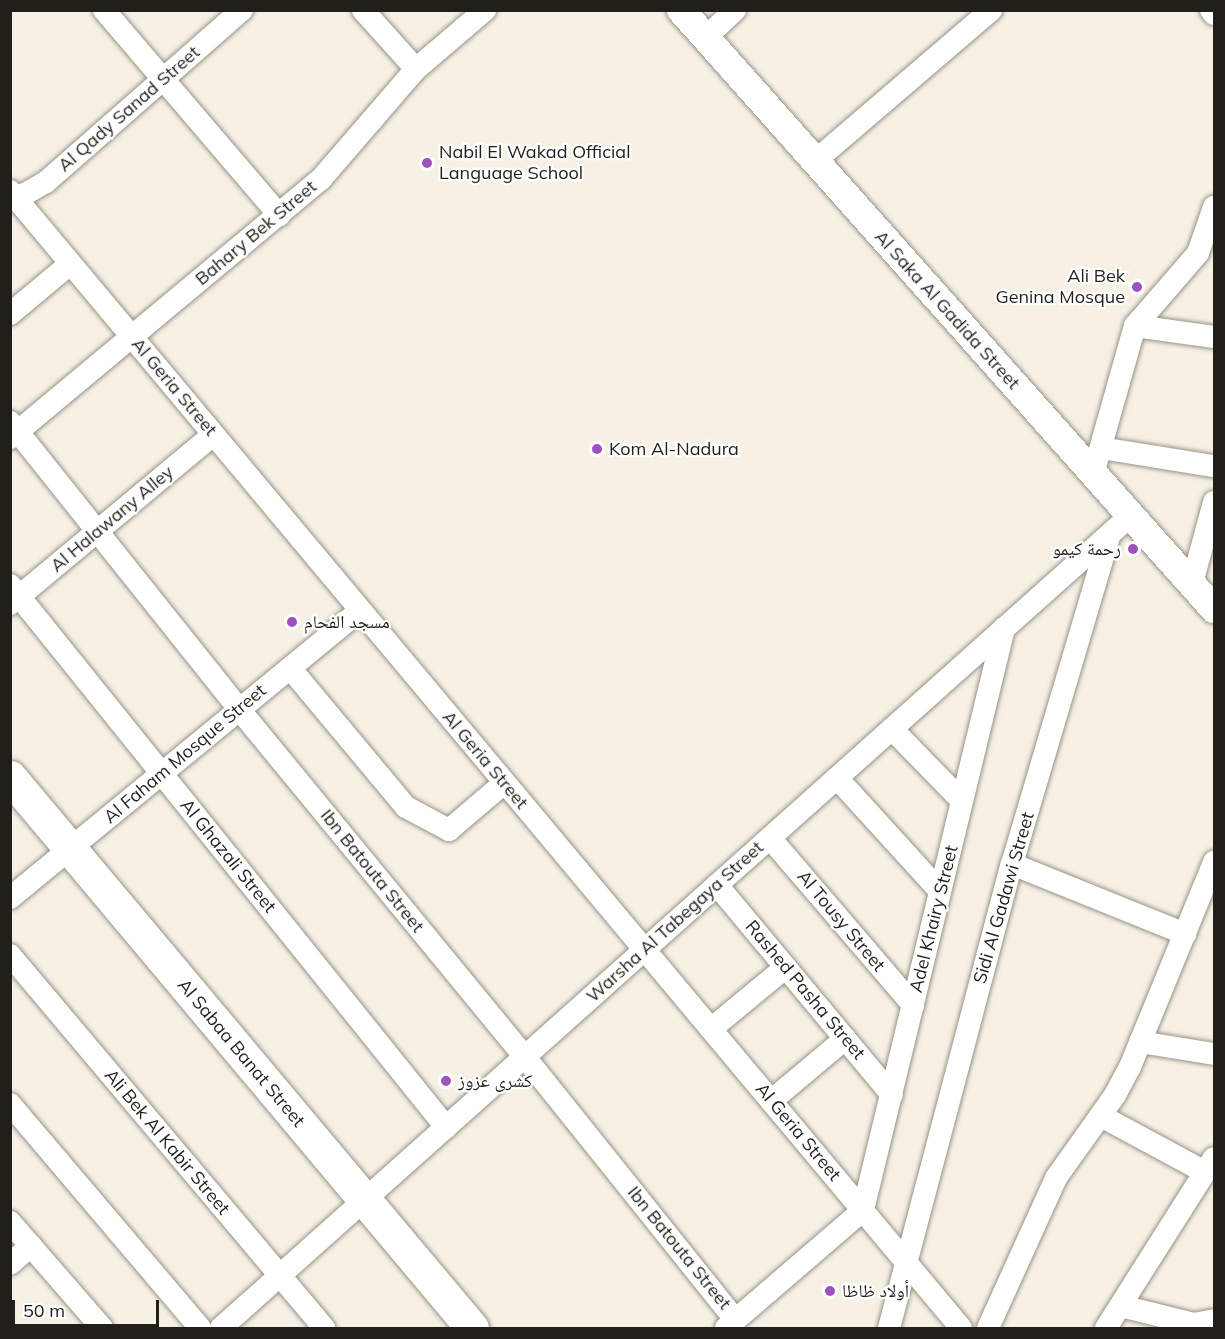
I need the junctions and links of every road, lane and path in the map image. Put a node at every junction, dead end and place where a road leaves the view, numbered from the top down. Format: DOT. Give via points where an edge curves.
graph roads {
  1 [pos="104,10"];
  2 [pos="242,10"];
  3 [pos="363,10"];
  4 [pos="485,10"];
  5 [pos="681,10"];
  6 [pos="735,10"];
  7 [pos="991,10"];
  8 [pos="1211,10"];
  9 [pos="1215,14"];
  10 [pos="705,38"];
  11 [pos="416,69"];
  12 [pos="162,80"];
  13 [pos="815,161"];
  14 [pos="12,195"];
  15 [pos="1215,207"];
  16 [pos="279,216"];
  17 [pos="70,264"];
  18 [pos="10,314"];
  19 [pos="1135,326"];
  20 [pos="131,337"];
  21 [pos="1215,337"];
  22 [pos="13,430"];
  23 [pos="213,435"];
  24 [pos="1097,461"];
  25 [pos="1215,466"];
  26 [pos="1215,502"];
  27 [pos="1130,516"];
  28 [pos="99,530"];
  29 [pos="1109,536"];
  30 [pos="1200,577"];
  31 [pos="14,595"];
  32 [pos="1215,609"];
  33 [pos="360,610"];
  34 [pos="1004,628"];
  35 [pos="290,668"];
  36 [pos="239,709"];
  37 [pos="892,729"];
  38 [pos="162,774"];
  39 [pos="10,777"];
  40 [pos="837,778"];
  41 [pos="504,783"];
  42 [pos="962,801"];
  43 [pos="770,838"];
  44 [pos="70,849"];
  45 [pos="1215,862"];
  46 [pos="1012,864"];
  47 [pos="717,885"];
  48 [pos="940,891"];
  49 [pos="10,898"];
  50 [pos="1185,934"];
  51 [pos="644,950"];
  52 [pos="10,955"];
  53 [pos="786,967"];
  54 [pos="913,1005"];
  55 [pos="711,1029"];
  56 [pos="845,1039"];
  57 [pos="1140,1042"];
  58 [pos="1215,1054"];
  59 [pos="524,1056"];
  60 [pos="892,1095"];
  61 [pos="771,1101"];
  62 [pos="10,1104"];
  63 [pos="1101,1116"];
  64 [pos="446,1127"];
  65 [pos="1210,1165"];
  66 [pos="364,1200"];
  67 [pos="863,1210"];
  68 [pos="10,1222"];
  69 [pos="31,1246"];
  70 [pos="905,1261"];
  71 [pos="10,1264"];
  72 [pos="279,1276"];
  73 [pos="1121,1306"];
  74 [pos="1215,1320"];
  75 [pos="730,1324"];
  76 [pos="102,1329"];
  77 [pos="200,1329"];
  78 [pos="221,1329"];
  79 [pos="324,1329"];
  80 [pos="472,1329"];
  81 [pos="889,1329"];
  82 [pos="961,1329"];
  83 [pos="988,1329"];
  84 [pos="1106,1329"];
  1 -- 12 [label="street"];
  2 -- 12 [label="street, Al Qady Sanad Street"];
  3 -- 11 [label="street"];
  4 -- 11 [label="street, Bahary Bek Street"];
  5 -- 10 [label="street, Al Saka Al Gadida Street"];
  6 -- 10 [label="street"];
  7 -- 13 [label="street"];
  8 -- 9 [label="street"];
  10 -- 13 [label="street, Al Saka Al Gadida Street"];
  11 -- 16 [label="street, Bahary Bek Street" via="321,179"];
  12 -- 14 [label="street, Al Qady Sanad Street" via="46,182 25,194"];
  12 -- 16 [label="street"];
  13 -- 24 [label="street, Al Saka Al Gadida Street"];
  14 -- 17 [label="street, Al Geria Street"];
  15 -- 19 [label="street" via="1198,253"];
  16 -- 20 [label="street, Bahary Bek Street"];
  17 -- 18 [label="street"];
  17 -- 20 [label="street, Al Geria Street"];
  19 -- 21 [label="street"];
  19 -- 24 [label="street"];
  20 -- 22 [label="street, Bahary Bek Street"];
  20 -- 23 [label="street, Al Geria Street"];
  22 -- 28 [label="street, Ibn Batouta Street"];
  23 -- 28 [label="street, Al Halawany Alley"];
  23 -- 33 [label="street, Al Geria Street"];
  24 -- 25 [label="street"];
  24 -- 27 [label="street, Al Saka Al Gadida Street"];
  26 -- 30 [label="street"];
  27 -- 29 [label="street, Warsha Al Tabegaya Street"];
  27 -- 30 [label="street, Al Saka Al Gadida Street"];
  28 -- 31 [label="street, Al Halawany Alley"];
  28 -- 36 [label="street, Ibn Batouta Street"];
  29 -- 34 [label="street, Warsha Al Tabegaya Street"];
  29 -- 46 [label="street, Sidi Al Gadawi Street"];
  30 -- 32 [label="street, Al Saka Al Gadida Street"];
  31 -- 38 [label="street, Al Ghazali Street"];
  33 -- 35 [label="street, Al Faham Mosque Street"];
  33 -- 41 [label="street, Al Geria Street"];
  34 -- 37 [label="street, Warsha Al Tabegaya Street"];
  34 -- 42 [label="street, Adel Khairy Street"];
  35 -- 36 [label="street, Al Faham Mosque Street"];
  35 -- 41 [label="street" via="406,807 449,830"];
  36 -- 38 [label="street, Al Faham Mosque Street"];
  36 -- 59 [label="street, Ibn Batouta Street"];
  37 -- 40 [label="street, Warsha Al Tabegaya Street"];
  37 -- 42 [label="street"];
  38 -- 44 [label="street, Al Faham Mosque Street"];
  38 -- 64 [label="street, Al Ghazali Street"];
  39 -- 44 [label="main road, Al Sabaa Banat Street"];
  40 -- 43 [label="street, Warsha Al Tabegaya Street"];
  40 -- 48 [label="street"];
  41 -- 51 [label="street, Al Geria Street"];
  42 -- 48 [label="street, Adel Khairy Street"];
  43 -- 47 [label="street, Warsha Al Tabegaya Street"];
  43 -- 54 [label="street, Al Tousy Street"];
  44 -- 49 [label="street, Al Faham Mosque Street"];
  44 -- 66 [label="main road, Al Sabaa Banat Street"];
  45 -- 50 [label="street"];
  46 -- 50 [label="street"];
  46 -- 70 [label="street, Sidi Al Gadawi Street"];
  47 -- 51 [label="street, Warsha Al Tabegaya Street"];
  47 -- 53 [label="street, Rashed Pasha Street"];
  48 -- 54 [label="street, Adel Khairy Street"];
  50 -- 57 [label="street"];
  51 -- 55 [label="street, Al Geria Street"];
  51 -- 59 [label="street, Warsha Al Tabegaya Street"];
  52 -- 72 [label="street, Ali Bek Al Kabir Street"];
  53 -- 55 [label="street"];
  53 -- 56 [label="street, Rashed Pasha Street"];
  54 -- 60 [label="street, Adel Khairy Street"];
  55 -- 61 [label="street, Al Geria Street"];
  56 -- 60 [label="street, Rashed Pasha Street"];
  56 -- 61 [label="street"];
  57 -- 58 [label="street"];
  57 -- 63 [label="street"];
  59 -- 64 [label="street, Warsha Al Tabegaya Street"];
  59 -- 75 [label="street, Ibn Batouta Street"];
  60 -- 67 [label="street, Adel Khairy Street"];
  61 -- 67 [label="street, Al Geria Street"];
  62 -- 77 [label="street"];
  63 -- 65 [label="street"];
  63 -- 83 [label="street" via="1056,1178"];
  64 -- 66 [label="street, Warsha Al Tabegaya Street"];
  65 -- 73 [label="street"];
  66 -- 72 [label="street, Warsha Al Tabegaya Street"];
  66 -- 80 [label="main road, Al Sabaa Banat Street"];
  67 -- 70 [label="street, Al Geria Street"];
  67 -- 75 [label="street"];
  68 -- 69 [label="street"];
  69 -- 71 [label="street"];
  69 -- 76 [label="street"];
  70 -- 81 [label="street, Sidi Al Gadawi Street"];
  70 -- 82 [label="street, Al Geria Street"];
  72 -- 78 [label="street, Warsha Al Tabegaya Street"];
  72 -- 79 [label="street, Ali Bek Al Kabir Street"];
  73 -- 74 [label="street" via="1194,1324"];
  73 -- 84 [label="street"];
}
